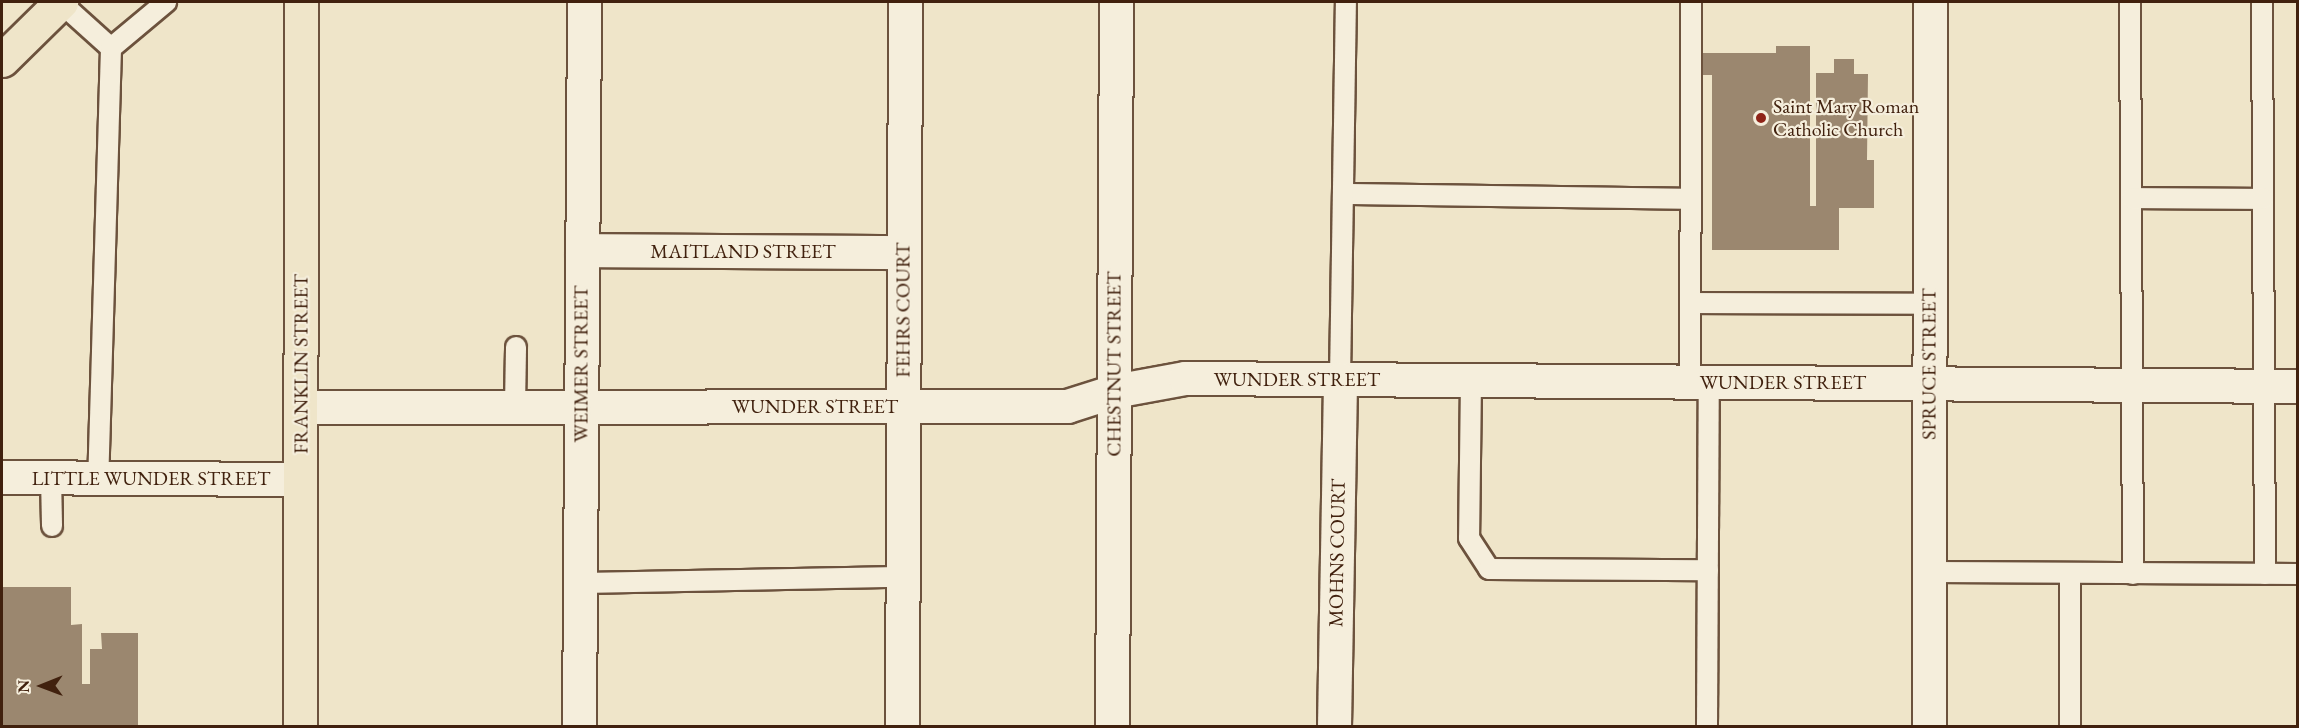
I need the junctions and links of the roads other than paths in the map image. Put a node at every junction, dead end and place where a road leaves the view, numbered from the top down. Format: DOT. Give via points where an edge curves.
graph roads {
  1 [pos="60,2"];
  2 [pos="166,2"];
  3 [pos="301,2"];
  4 [pos="584,2"];
  5 [pos="905,2"];
  6 [pos="1116,2"];
  7 [pos="1346,2"];
  8 [pos="1691,2"];
  9 [pos="1930,2"];
  10 [pos="2130,2"];
  11 [pos="2262,2"];
  12 [pos="111,48"];
  13 [pos="2,60"];
  14 [pos="1343,194"];
  15 [pos="2132,198"];
  16 [pos="1691,199"];
  17 [pos="2263,199"];
  18 [pos="582,250"];
  19 [pos="903,252"];
  20 [pos="1691,303"];
  21 [pos="1929,303"];
  22 [pos="516,347"];
  23 [pos="1340,379"];
  24 [pos="1471,380"];
  25 [pos="1700,382"];
  26 [pos="1929,383"];
  27 [pos="2133,384"];
  28 [pos="2264,386"];
  29 [pos="2298,386"];
  30 [pos="1114,391"];
  31 [pos="514,406"];
  32 [pos="581,406"];
  33 [pos="903,406"];
  34 [pos="301,407"];
  35 [pos="2,477"];
  36 [pos="51,477"];
  37 [pos="98,478"];
  38 [pos="300,479"];
  39 [pos="52,526"];
  40 [pos="1708,570"];
  41 [pos="1930,572"];
  42 [pos="2070,573"];
  43 [pos="2133,573"];
  44 [pos="2265,574"];
  45 [pos="2298,574"];
  46 [pos="902,577"];
  47 [pos="580,584"];
  48 [pos="300,726"];
  49 [pos="579,726"];
  50 [pos="902,726"];
  51 [pos="1112,726"];
  52 [pos="1334,726"];
  53 [pos="1707,726"];
  54 [pos="1929,726"];
  55 [pos="2070,726"];
  1 -- 12 [label="lane"];
  1 -- 13 [label="main road"];
  2 -- 12 [label="lane"];
  3 -- 34 [label="main road, FRANKLIN STREET"];
  4 -- 18 [label="street, WEIMER STREET"];
  5 -- 19 [label="street, FEHRS COURT"];
  6 -- 30 [label="street, CHESTNUT STREET"];
  7 -- 14 [label="lane"];
  8 -- 16 [label="lane"];
  9 -- 21 [label="street, SPRUCE STREET"];
  10 -- 15 [label="lane"];
  11 -- 17 [label="lane"];
  12 -- 37 [label="lane"];
  14 -- 16 [label="lane"];
  14 -- 23 [label="lane"];
  15 -- 17 [label="lane"];
  15 -- 27 [label="lane"];
  16 -- 20 [label="lane"];
  17 -- 28 [label="lane"];
  18 -- 19 [label="street, MAITLAND STREET"];
  18 -- 32 [label="street, WEIMER STREET"];
  19 -- 33 [label="street, FEHRS COURT"];
  20 -- 21 [label="lane"];
  20 -- 25 [label="lane"];
  21 -- 26 [label="street, SPRUCE STREET"];
  22 -- 31 [label="lane"];
  23 -- 24 [label="street, WUNDER STREET"];
  23 -- 30 [label="street, WUNDER STREET" via="1185,378"];
  23 -- 52 [label="street, MOHNS COURT"];
  24 -- 25 [label="street, WUNDER STREET"];
  24 -- 40 [label="lane" via="1469,538 1489,569"];
  25 -- 26 [label="street, WUNDER STREET"];
  25 -- 40 [label="lane"];
  26 -- 27 [label="street, WUNDER STREET"];
  26 -- 41 [label="street, SPRUCE STREET"];
  27 -- 28 [label="street, WUNDER STREET"];
  27 -- 43 [label="lane"];
  28 -- 29 [label="street, WUNDER STREET"];
  28 -- 44 [label="lane"];
  30 -- 33 [label="street, WUNDER STREET" via="1067,406"];
  30 -- 51 [label="street, CHESTNUT STREET"];
  31 -- 32 [label="street, WUNDER STREET"];
  31 -- 34 [label="street, WUNDER STREET"];
  32 -- 33 [label="street, WUNDER STREET"];
  32 -- 47 [label="street, WEIMER STREET"];
  33 -- 46 [label="street, FEHRS COURT"];
  34 -- 38 [label="main road, FRANKLIN STREET"];
  35 -- 36 [label="street, LITTLE WUNDER STREET"];
  36 -- 37 [label="street, LITTLE WUNDER STREET"];
  36 -- 39 [label="lane"];
  37 -- 38 [label="street, LITTLE WUNDER STREET"];
  38 -- 48 [label="main road, FRANKLIN STREET"];
  40 -- 53 [label="lane"];
  41 -- 42 [label="lane"];
  41 -- 54 [label="street, SPRUCE STREET"];
  42 -- 43 [label="lane"];
  42 -- 55 [label="lane"];
  43 -- 44 [label="lane"];
  44 -- 45 [label="lane"];
  46 -- 47 [label="lane"];
  46 -- 50 [label="street, FEHRS COURT"];
  47 -- 49 [label="street, WEIMER STREET"];
}
